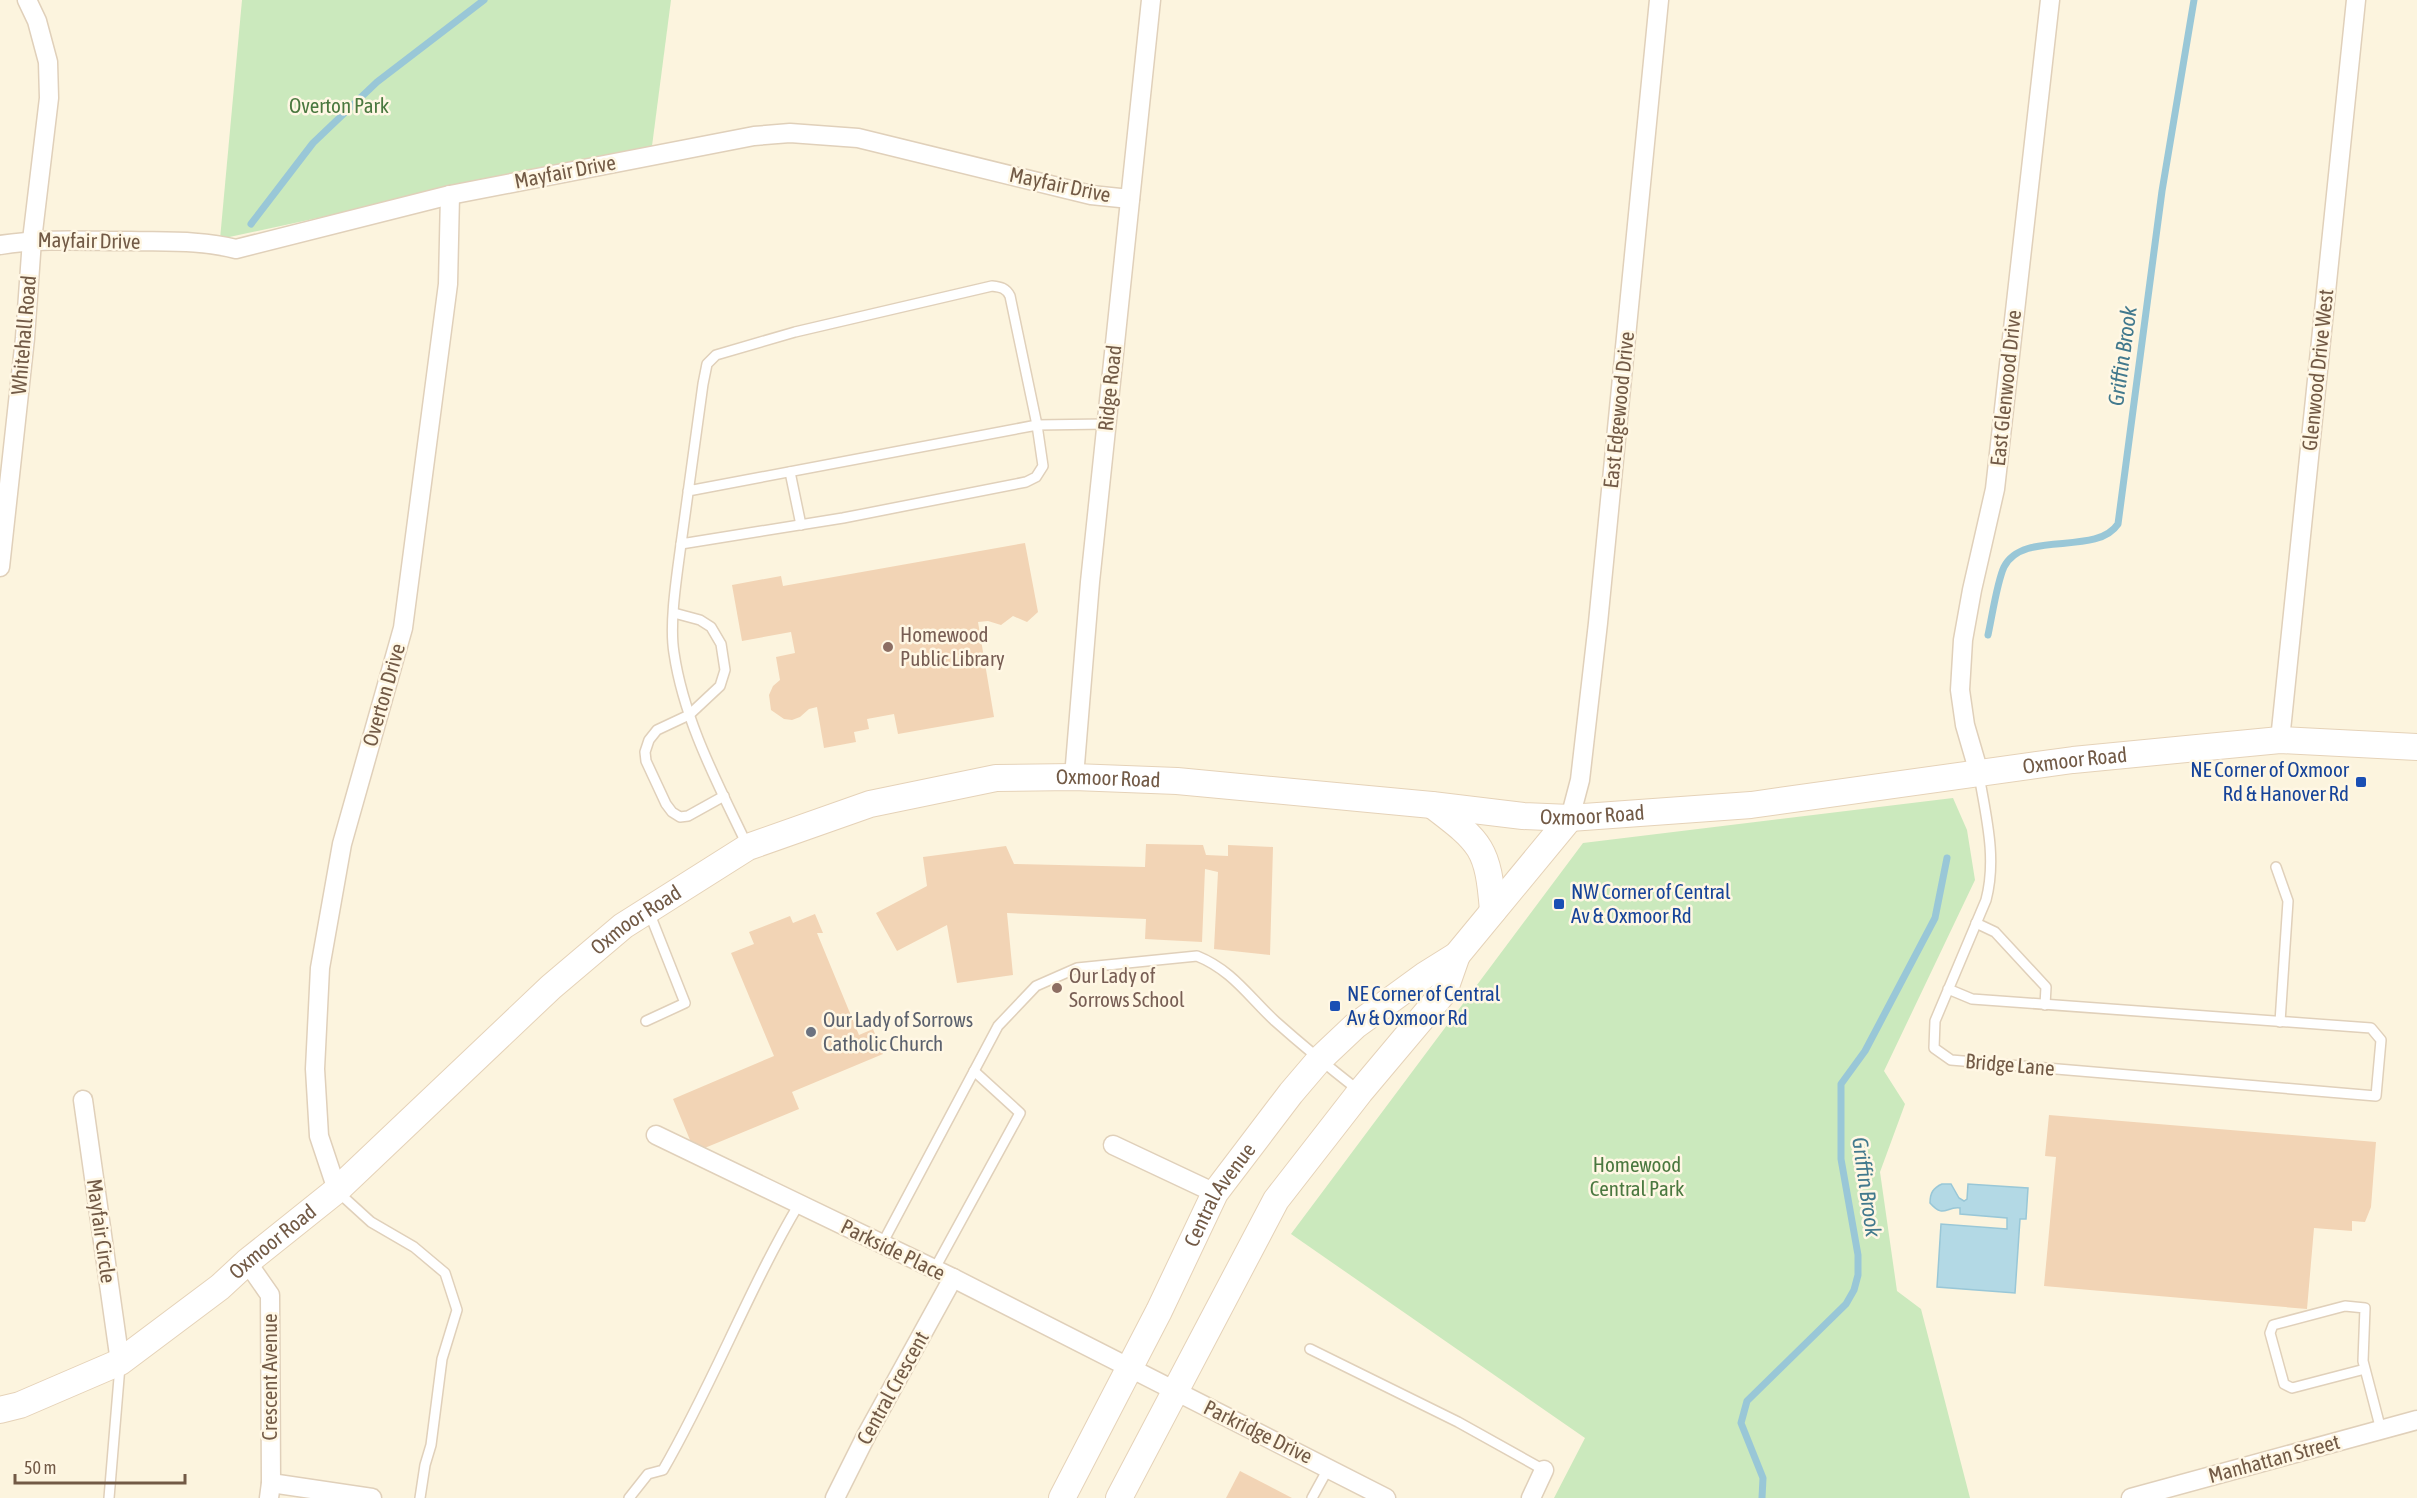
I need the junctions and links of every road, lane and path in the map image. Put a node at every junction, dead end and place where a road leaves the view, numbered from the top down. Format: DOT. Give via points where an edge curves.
graph roads {
  1 [pos="27,0"];
  2 [pos="1151,0"];
  3 [pos="1659,0"];
  4 [pos="2050,0"];
  5 [pos="2356,4"];
  6 [pos="450,195"];
  7 [pos="1130,199"];
  8 [pos="32,240"];
  9 [pos="0,245"];
  10 [pos="1106,424"];
  11 [pos="1037,425"];
  12 [pos="790,472"];
  13 [pos="688,491"];
  14 [pos="801,525"];
  15 [pos="681,544"];
  16 [pos="0,567"];
  17 [pos="674,613"];
  18 [pos="689,715"];
  19 [pos="2280,740"];
  20 [pos="2417,747"];
  21 [pos="1979,773"];
  22 [pos="1074,777"];
  23 [pos="724,796"];
  24 [pos="1432,805"];
  25 [pos="1570,818"];
  26 [pos="748,847"];
  27 [pos="2276,867"];
  28 [pos="648,910"];
  29 [pos="1493,912"];
  30 [pos="1976,923"];
  31 [pos="1457,955"];
  32 [pos="1948,989"];
  33 [pos="2045,1005"];
  34 [pos="646,1021"];
  35 [pos="2280,1022"];
  36 [pos="1320,1059"];
  37 [pos="974,1071"];
  38 [pos="1360,1092"];
  39 [pos="83,1100"];
  40 [pos="656,1135"];
  41 [pos="1113,1145"];
  42 [pos="336,1190"];
  43 [pos="1215,1193"];
  44 [pos="799,1204"];
  45 [pos="882,1244"];
  46 [pos="247,1262"];
  47 [pos="934,1270"];
  48 [pos="953,1278"];
  49 [pos="1310,1349"];
  50 [pos="120,1362"];
  51 [pos="1129,1368"];
  52 [pos="2365,1369"];
  53 [pos="1174,1391"];
  54 [pos="0,1410"];
  55 [pos="2417,1420"];
  56 [pos="2381,1430"];
  57 [pos="1329,1467"];
  58 [pos="1545,1470"];
  59 [pos="270,1490"];
  60 [pos="2142,1497"];
  61 [pos="109,1498"];
  62 [pos="372,1498"];
  63 [pos="420,1498"];
  64 [pos="629,1498"];
  65 [pos="835,1498"];
  66 [pos="1062,1498"];
  67 [pos="1119,1498"];
  68 [pos="1312,1498"];
  69 [pos="1386,1498"];
  70 [pos="1531,1498"];
  1 -- 8 [label="street, Whitehall Road" via="48,62 49,98"];
  2 -- 7 [label="street, Ridge Road"];
  3 -- 25 [label="street, East Edgewood Drive" via="1598,623 1580,780"];
  4 -- 21 [label="street, East Glenwood Drive" via="1995,489 1963,640 1960,690"];
  5 -- 19 [label="street, Glenwood Drive West"];
  6 -- 7 [label="street, Mayfair Drive" via="754,136 790,134 858,138 1091,195"];
  6 -- 8 [label="street, Mayfair Drive" via="236,249 213,243"];
  6 -- 42 [label="street, Overton Drive" via="448,284 403,628 342,844 320,968 315,1069 319,1136"];
  7 -- 10 [label="street, Ridge Road"];
  8 -- 9 [label="street, Mayfair Drive"];
  8 -- 16 [label="street, Whitehall Road"];
  10 -- 11 [label="lane"];
  10 -- 22 [label="street, Ridge Road"];
  11 -- 12 [label="lane"];
  11 -- 13 [label="lane" via="1010,296 1001,287 992,286 795,332 716,355 707,364"];
  11 -- 14 [label="lane" via="1043,466 1036,477 1026,482"];
  12 -- 13 [label="lane"];
  12 -- 14 [label="lane"];
  13 -- 15 [label="lane"];
  14 -- 15 [label="lane"];
  15 -- 17 [label="lane"];
  17 -- 18 [label="lane" via="673,652"];
  17 -- 18 [label="lane" via="711,627 721,644 725,670 720,686"];
  18 -- 23 [label="lane"];
  18 -- 23 [label="lane" via="657,730 649,740 646,761 666,804 680,817"];
  19 -- 20 [label="main road, Oxmoor Road"];
  19 -- 21 [label="main road, Oxmoor Road"];
  21 -- 25 [label="main road, Oxmoor Road" via="1751,805"];
  21 -- 30 [label="lane, Bridge Lane" via="1992,869 1986,900"];
  22 -- 24 [label="main road, Oxmoor Road" via="1176,781"];
  22 -- 26 [label="main road, Oxmoor Road" via="996,778 870,804"];
  23 -- 26 [label="lane"];
  24 -- 25 [label="main road, Oxmoor Road"];
  24 -- 29 [label="main road" via="1466,832 1481,850 1490,876"];
  25 -- 29 [label="main road, Central Avenue"];
  26 -- 28 [label="main road, Oxmoor Road"];
  27 -- 35 [label="lane" via="2288,901"];
  28 -- 34 [label="lane" via="686,1003"];
  28 -- 42 [label="main road, Oxmoor Road" via="622,926 551,987"];
  29 -- 31 [label="main road, Central Avenue"];
  30 -- 32 [label="lane, Bridge Lane"];
  30 -- 33 [label="lane" via="1995,932 2046,987"];
  31 -- 36 [label="main road, Central Avenue" via="1355,1026"];
  31 -- 38 [label="main road, Central Avenue" via="1444,992"];
  32 -- 33 [label="lane" via="1972,999"];
  32 -- 35 [label="lane, Bridge Lane" via="1935,1022 1934,1048 1952,1060 2376,1096 2380,1040 2371,1028"];
  33 -- 35 [label="lane"];
  36 -- 37 [label="lane" via="1215,963 1197,956 1077,968 1036,986 998,1026"];
  36 -- 38 [label="lane"];
  36 -- 43 [label="main road, Central Avenue"];
  37 -- 45 [label="lane"];
  37 -- 47 [label="lane" via="1020,1113"];
  38 -- 53 [label="main road, Central Avenue" via="1276,1200"];
  39 -- 50 [label="street, Mayfair Circle"];
  40 -- 44 [label="street, Parkside Place"];
  41 -- 43 [label="street"];
  42 -- 46 [label="main road, Oxmoor Road"];
  42 -- 63 [label="lane" via="371,1222 414,1247 445,1273 457,1310 442,1359"];
  43 -- 51 [label="main road, Central Avenue"];
  44 -- 45 [label="street, Parkside Place"];
  44 -- 64 [label="lane" via="777,1241 691,1423 663,1470 648,1474"];
  45 -- 47 [label="street, Parkside Place"];
  46 -- 50 [label="main road, Oxmoor Road"];
  46 -- 59 [label="street, Crescent Avenue" via="270,1295"];
  47 -- 48 [label="street, Parkside Place"];
  48 -- 51 [label="street, Parkside Place"];
  48 -- 65 [label="street, Central Crescent"];
  49 -- 58 [label="lane"];
  50 -- 54 [label="main road, Oxmoor Road"];
  50 -- 61 [label="lane"];
  51 -- 53 [label="street, Parkridge Drive"];
  51 -- 66 [label="main road, Central Avenue"];
  52 -- 52 [label="lane" via="2292,1388 2283,1384 2270,1333 2272,1325 2345,1306 2365,1308"];
  52 -- 56 [label="lane"];
  53 -- 57 [label="street, Parkridge Drive"];
  53 -- 67 [label="main road, Central Avenue"];
  55 -- 56 [label="street, Manhattan Street"];
  56 -- 60 [label="street, Manhattan Street"];
  57 -- 68 [label="lane"];
  57 -- 69 [label="street, Parkridge Drive"];
  58 -- 70 [label="street"];
  59 -- 62 [label="street"];
}
